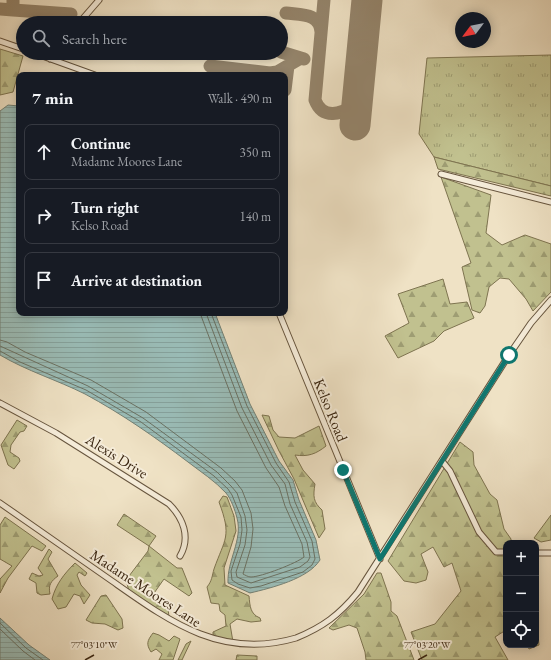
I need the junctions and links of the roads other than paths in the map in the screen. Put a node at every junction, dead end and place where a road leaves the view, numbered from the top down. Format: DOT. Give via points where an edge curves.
graph roads {
  1 [pos="99,0"];
  2 [pos="85,16"];
  3 [pos="0,41"];
  4 [pos="16,47"];
  5 [pos="53,60"];
  6 [pos="87,72"];
  7 [pos="441,174"];
  8 [pos="551,202"];
  9 [pos="551,300"];
  10 [pos="281,316"];
  11 [pos="0,403"];
  12 [pos="442,461"];
  13 [pos="0,502"];
  14 [pos="503,552"];
  15 [pos="539,553"];
  16 [pos="551,553"];
  17 [pos="180,556"];
  18 [pos="380,559"];
  1 -- 2 [label="street"];
  3 -- 4 [label="street"];
  5 -- 6 [label="street"];
  7 -- 8 [label="street"];
  9 -- 12 [label="street, Madame Moores Lane" via="509,355"];
  10 -- 18 [label="street, Kelso Road"];
  11 -- 17 [label="street, Alexis Drive" via="56,433 169,504 178,514 185,531 186,540"];
  12 -- 14 [label="street" via="450,471 479,532 496,552"];
  12 -- 18 [label="street, Madame Moores Lane"];
  13 -- 18 [label="street, Madame Moores Lane" via="181,628 204,639 240,647 279,644 317,629 349,603"];
  15 -- 16 [label="street"];
}
